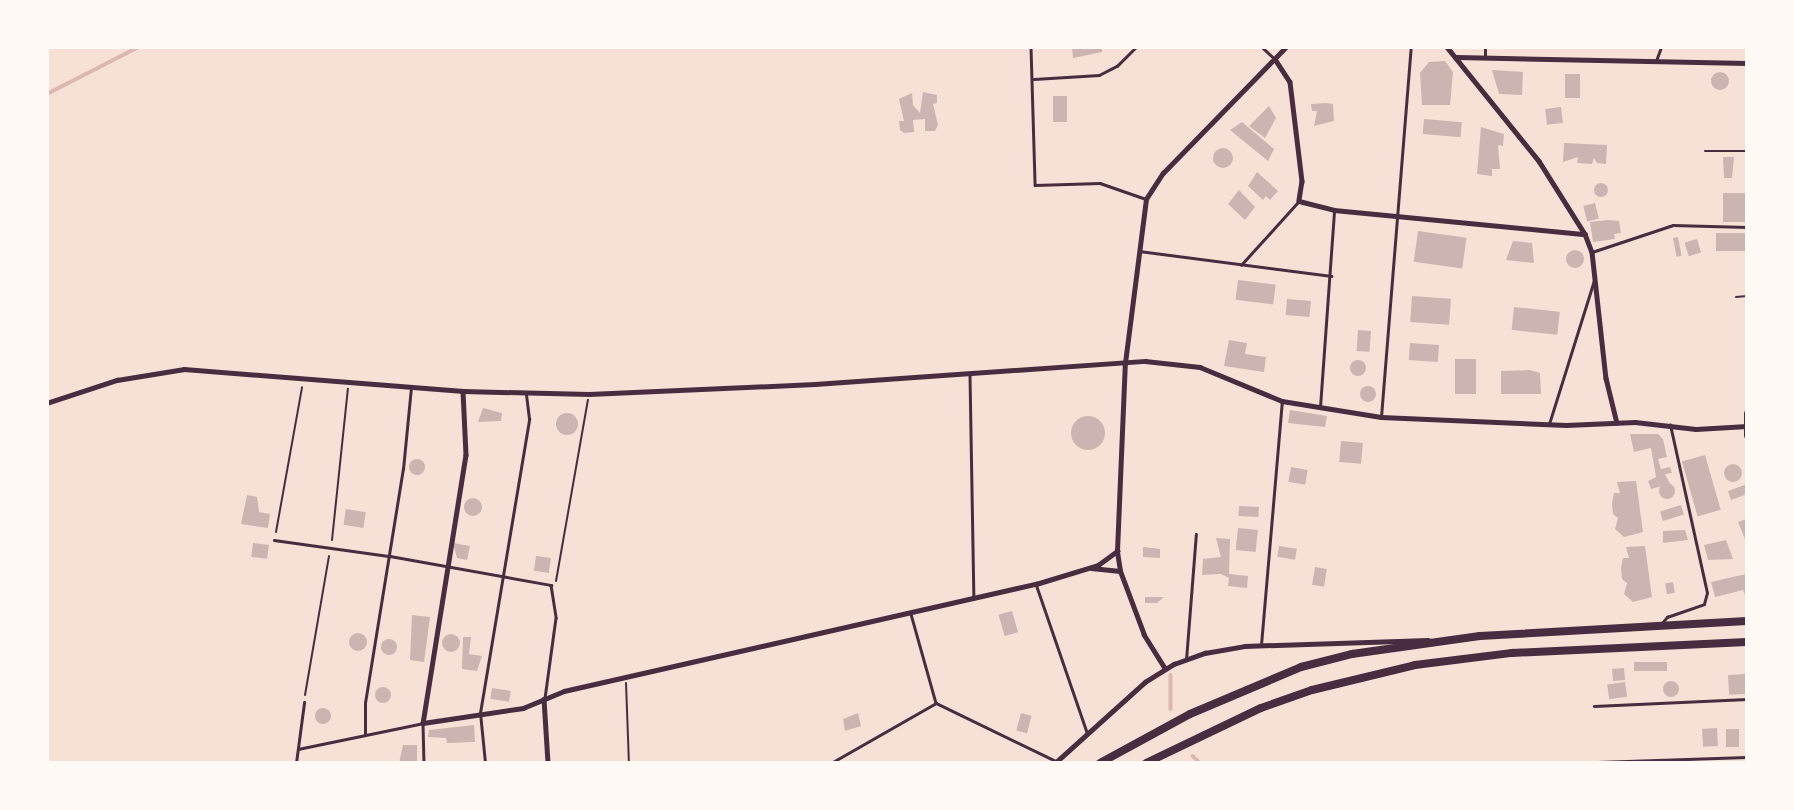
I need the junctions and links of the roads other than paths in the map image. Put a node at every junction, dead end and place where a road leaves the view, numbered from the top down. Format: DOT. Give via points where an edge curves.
graph roads {
  1 [pos="1031,47"];
  2 [pos="1136,47"];
  3 [pos="1262,47"];
  4 [pos="1286,47"];
  5 [pos="1411,47"];
  6 [pos="1447,47"];
  7 [pos="1485,47"];
  8 [pos="1661,47"];
  9 [pos="1456,57"];
  10 [pos="1485,58"];
  11 [pos="1275,59"];
  12 [pos="1656,61"];
  13 [pos="1747,63"];
  14 [pos="1032,79"];
  15 [pos="1705,151"];
  16 [pos="1747,151"];
  17 [pos="1146,198"];
  18 [pos="1299,201"];
  19 [pos="1334,210"];
  20 [pos="1396,215"];
  21 [pos="1747,227"];
  22 [pos="1585,234"];
  23 [pos="1138,251"];
  24 [pos="1592,253"];
  25 [pos="1241,265"];
  26 [pos="1331,276"];
  27 [pos="1595,277"];
  28 [pos="1125,363"];
  29 [pos="970,374"];
  30 [pos="411,387"];
  31 [pos="463,391"];
  32 [pos="526,393"];
  33 [pos="1282,401"];
  34 [pos="47,403"];
  35 [pos="1320,407"];
  36 [pos="1747,413"];
  37 [pos="1381,417"];
  38 [pos="1617,423"];
  39 [pos="1549,425"];
  40 [pos="1670,425"];
  41 [pos="1746,429"];
  42 [pos="1196,534"];
  43 [pos="274,540"];
  44 [pos="1117,551"];
  45 [pos="390,555"];
  46 [pos="446,565"];
  47 [pos="1090,568"];
  48 [pos="1120,571"];
  49 [pos="502,576"];
  50 [pos="1036,584"];
  51 [pos="974,599"];
  52 [pos="911,614"];
  53 [pos="1747,621"];
  54 [pos="1662,625"];
  55 [pos="1448,639"];
  56 [pos="1747,642"];
  57 [pos="1261,645"];
  58 [pos="1186,660"];
  59 [pos="1166,669"];
  60 [pos="544,699"];
  61 [pos="1747,699"];
  62 [pos="304,703"];
  63 [pos="936,703"];
  64 [pos="1594,705"];
  65 [pos="480,713"];
  66 [pos="423,723"];
  67 [pos="1087,732"];
  68 [pos="365,735"];
  69 [pos="298,749"];
  70 [pos="1747,757"];
  71 [pos="1056,762"];
  72 [pos="1597,762"];
  73 [pos="296,763"];
  74 [pos="424,763"];
  75 [pos="485,763"];
  76 [pos="548,763"];
  77 [pos="831,763"];
  78 [pos="1100,763"];
  79 [pos="1146,763"];
  1 -- 14 [label="lane"];
  2 -- 14 [label="lane" via="1100,75"];
  3 -- 11 [label="lane"];
  4 -- 11 [label="street"];
  5 -- 20 [label="lane"];
  6 -- 9 [label="street"];
  7 -- 10 [label="lane"];
  8 -- 12 [label="lane"];
  9 -- 10 [label="street"];
  9 -- 22 [label="street" via="1539,161"];
  10 -- 12 [label="street"];
  11 -- 17 [label="street" via="1163,173"];
  11 -- 18 [label="street" via="1290,82 1301,181"];
  12 -- 13 [label="street"];
  14 -- 17 [label="lane" via="1035,185 1100,183"];
  15 -- 16 [label="lane"];
  17 -- 23 [label="street"];
  18 -- 19 [label="street"];
  18 -- 25 [label="lane"];
  19 -- 20 [label="street"];
  19 -- 26 [label="lane"];
  20 -- 22 [label="street"];
  20 -- 37 [label="lane"];
  21 -- 24 [label="lane" via="1673,226"];
  22 -- 24 [label="street"];
  23 -- 25 [label="lane"];
  23 -- 28 [label="street"];
  24 -- 27 [label="street"];
  25 -- 26 [label="lane"];
  26 -- 35 [label="lane"];
  27 -- 38 [label="street" via="1606,379"];
  27 -- 39 [label="lane"];
  28 -- 29 [label="street"];
  28 -- 33 [label="street" via="1200,367"];
  28 -- 44 [label="street"];
  29 -- 32 [label="street" via="589,394"];
  29 -- 51 [label="lane"];
  30 -- 31 [label="street"];
  30 -- 34 [label="street" via="184,369 117,380"];
  30 -- 45 [label="lane"];
  31 -- 32 [label="street"];
  31 -- 46 [label="street" via="466,455"];
  32 -- 49 [label="lane" via="529,419"];
  33 -- 35 [label="street"];
  33 -- 57 [label="lane"];
  35 -- 37 [label="street"];
  36 -- 41 [label="main road"];
  37 -- 39 [label="street"];
  38 -- 39 [label="street"];
  38 -- 40 [label="street"];
  40 -- 41 [label="street"];
  40 -- 54 [label="lane" via="1707,593 1704,604 1667,617"];
  42 -- 58 [label="lane"];
  43 -- 45 [label="lane"];
  44 -- 47 [label="street"];
  44 -- 48 [label="street"];
  45 -- 46 [label="lane"];
  45 -- 68 [label="lane" via="366,694"];
  46 -- 49 [label="lane"];
  46 -- 66 [label="street"];
  47 -- 48 [label="street"];
  47 -- 50 [label="street"];
  48 -- 59 [label="street" via="1144,635"];
  49 -- 60 [label="lane" via="545,582 555,589 556,618"];
  49 -- 65 [label="lane"];
  50 -- 51 [label="street"];
  50 -- 67 [label="lane"];
  51 -- 52 [label="street"];
  52 -- 60 [label="street"];
  52 -- 63 [label="lane"];
  53 -- 54 [label="highway"];
  54 -- 55 [label="highway"];
  55 -- 57 [label="street"];
  55 -- 78 [label="highway" via="1301,667 1190,714"];
  56 -- 79 [label="highway" via="1512,653 1415,665 1312,690 1261,708"];
  57 -- 58 [label="street"];
  58 -- 59 [label="street"];
  59 -- 67 [label="street"];
  60 -- 65 [label="street" via="523,708"];
  60 -- 76 [label="street"];
  61 -- 64 [label="lane"];
  62 -- 69 [label="lane"];
  63 -- 71 [label="lane"];
  63 -- 77 [label="lane"];
  65 -- 66 [label="street"];
  65 -- 75 [label="lane"];
  66 -- 68 [label="lane"];
  66 -- 74 [label="lane"];
  67 -- 71 [label="street"];
  68 -- 69 [label="lane"];
  69 -- 73 [label="lane"];
  70 -- 72 [label="lane"];
}
